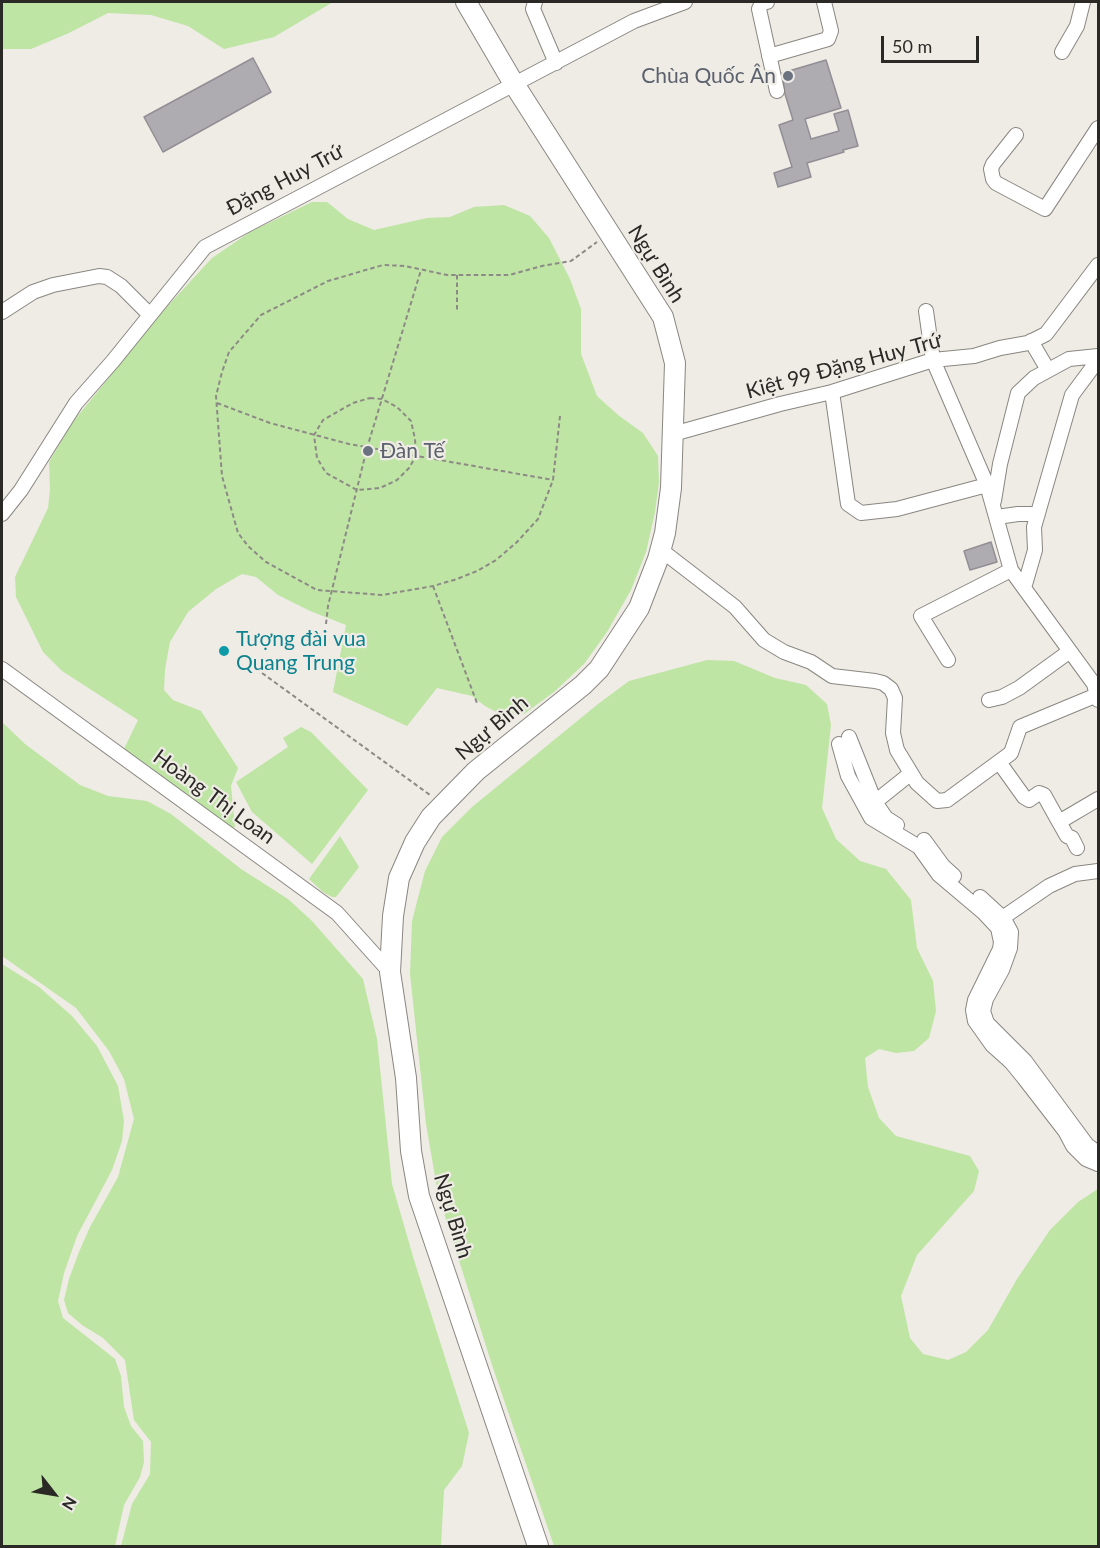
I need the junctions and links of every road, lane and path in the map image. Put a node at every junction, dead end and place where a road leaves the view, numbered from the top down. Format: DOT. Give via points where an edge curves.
graph roads {
  1 [pos="466,2"];
  2 [pos="535,2"];
  3 [pos="686,2"];
  4 [pos="767,2"];
  5 [pos="824,2"];
  6 [pos="1083,2"];
  7 [pos="1062,52"];
  8 [pos="769,56"];
  9 [pos="556,63"];
  10 [pos="514,84"];
  11 [pos="777,91"];
  12 [pos="1098,128"];
  13 [pos="1016,135"];
  14 [pos="609,234"];
  15 [pos="1098,265"];
  16 [pos="421,270"];
  17 [pos="457,275"];
  18 [pos="926,311"];
  19 [pos="2,312"];
  20 [pos="457,312"];
  21 [pos="150,315"];
  22 [pos="1032,341"];
  23 [pos="1098,358"];
  24 [pos="933,360"];
  25 [pos="1048,370"];
  26 [pos="832,392"];
  27 [pos="382,399"];
  28 [pos="217,402"];
  29 [pos="560,416"];
  30 [pos="673,434"];
  31 [pos="314,435"];
  32 [pos="367,448"];
  33 [pos="416,456"];
  34 [pos="553,480"];
  35 [pos="987,485"];
  36 [pos="357,490"];
  37 [pos="994,503"];
  38 [pos="2,514"];
  39 [pos="1038,514"];
  40 [pos="997,517"];
  41 [pos="660,550"];
  42 [pos="1011,570"];
  43 [pos="433,586"];
  44 [pos="1024,588"];
  45 [pos="333,591"];
  46 [pos="326,624"];
  47 [pos="1070,651"];
  48 [pos="948,660"];
  49 [pos="2,669"];
  50 [pos="262,673"];
  51 [pos="1097,690"];
  52 [pos="990,700"];
  53 [pos="477,703"];
  54 [pos="844,741"];
  55 [pos="999,762"];
  56 [pos="910,774"];
  57 [pos="1098,799"];
  58 [pos="442,805"];
  59 [pos="870,806"];
  60 [pos="1059,822"];
  61 [pos="1077,848"];
  62 [pos="1098,871"];
  63 [pos="998,921"];
  64 [pos="390,972"];
  65 [pos="1052,1105"];
  66 [pos="1098,1153"];
  67 [pos="1098,1164"];
  68 [pos="538,1546"];
  1 -- 10 [label="highway, Ngự Bình"];
  2 -- 9 [label="street" via="533,9"];
  3 -- 9 [label="street, Đặng Huy Trứ" via="634,21"];
  4 -- 8 [label="street" via="759,9"];
  5 -- 8 [label="street" via="831,32 828,39"];
  6 -- 7 [label="street" via="1077,26"];
  8 -- 11 [label="street"];
  9 -- 10 [label="street, Đặng Huy Trứ"];
  10 -- 14 [label="highway, Ngự Bình"];
  10 -- 21 [label="street, Đặng Huy Trứ" via="205,247"];
  12 -- 13 [label="street" via="1045,209 996,183 991,174 993,164"];
  14 -- 17 [label="path" via="571,261 509,275"];
  14 -- 30 [label="highway, Ngự Bình" via="663,317 675,363"];
  15 -- 22 [label="street, Kiệt 99 Đặng Huy Trứ" via="1046,334"];
  16 -- 17 [label="path"];
  16 -- 27 [label="path"];
  16 -- 28 [label="path" via="382,265 359,271 328,281 261,315 229,352"];
  17 -- 20 [label="path"];
  18 -- 24 [label="street"];
  19 -- 21 [label="street" via="33,292 99,276 121,286"];
  21 -- 38 [label="street, Đặng Huy Trứ" via="76,403"];
  22 -- 24 [label="street, Kiệt 99 Đặng Huy Trứ" via="974,356"];
  22 -- 25 [label="street"];
  23 -- 25 [label="street" via="1069,358"];
  23 -- 39 [label="street" via="1072,394"];
  24 -- 26 [label="street, Kiệt 99 Đặng Huy Trứ"];
  24 -- 35 [label="street"];
  25 -- 37 [label="street" via="1018,393"];
  26 -- 30 [label="street, Kiệt 99 Đặng Huy Trứ"];
  26 -- 35 [label="street" via="848,504 861,513"];
  27 -- 31 [label="path" via="370,398 337,411 323,420"];
  27 -- 32 [label="path"];
  27 -- 33 [label="path" via="411,421"];
  28 -- 31 [label="path"];
  28 -- 45 [label="path" via="222,476 238,533 266,562 316,590"];
  29 -- 34 [label="path"];
  30 -- 41 [label="highway, Ngự Bình" via="671,488"];
  31 -- 32 [label="path"];
  31 -- 36 [label="path" via="317,458 326,473"];
  32 -- 33 [label="path"];
  32 -- 36 [label="path"];
  33 -- 34 [label="path"];
  33 -- 36 [label="path" via="397,480 380,488"];
  34 -- 43 [label="path" via="538,519 518,542 477,571"];
  35 -- 37 [label="street"];
  36 -- 45 [label="path"];
  37 -- 40 [label="street"];
  39 -- 40 [label="street"];
  39 -- 44 [label="street" via="1035,550"];
  40 -- 42 [label="street"];
  41 -- 56 [label="street" via="735,607 764,640 832,676 875,681 891,689 896,706 893,733"];
  41 -- 58 [label="highway, Ngự Bình" via="639,608 599,669 476,771"];
  42 -- 44 [label="street"];
  42 -- 48 [label="street" via="921,616"];
  43 -- 45 [label="path" via="382,594"];
  43 -- 53 [label="path"];
  44 -- 47 [label="street"];
  45 -- 46 [label="path"];
  47 -- 51 [label="street"];
  47 -- 52 [label="street" via="1018,688"];
  49 -- 64 [label="street, Hoàng Thị Loan" via="337,913"];
  50 -- 58 [label="path"];
  51 -- 55 [label="street" via="1020,727 1011,753"];
  54 -- 59 [label="street" via="848,776"];
  55 -- 56 [label="street" via="942,802"];
  55 -- 60 [label="street" via="1024,797 1029,800 1039,793 1044,795"];
  56 -- 59 [label="street"];
  57 -- 60 [label="street"];
  58 -- 64 [label="highway, Ngự Bình" via="415,842 399,878"];
  59 -- 63 [label="street" via="927,843 943,866"];
  60 -- 61 [label="street"];
  62 -- 63 [label="street" via="1075,874 1049,886"];
  63 -- 65 [label="street" via="1011,932 1010,948 983,1011 987,1023 1025,1061"];
  64 -- 68 [label="highway, Ngự Bình" via="419,1197"];
  65 -- 66 [label="street"];
  65 -- 67 [label="street" via="1073,1146"];
}
